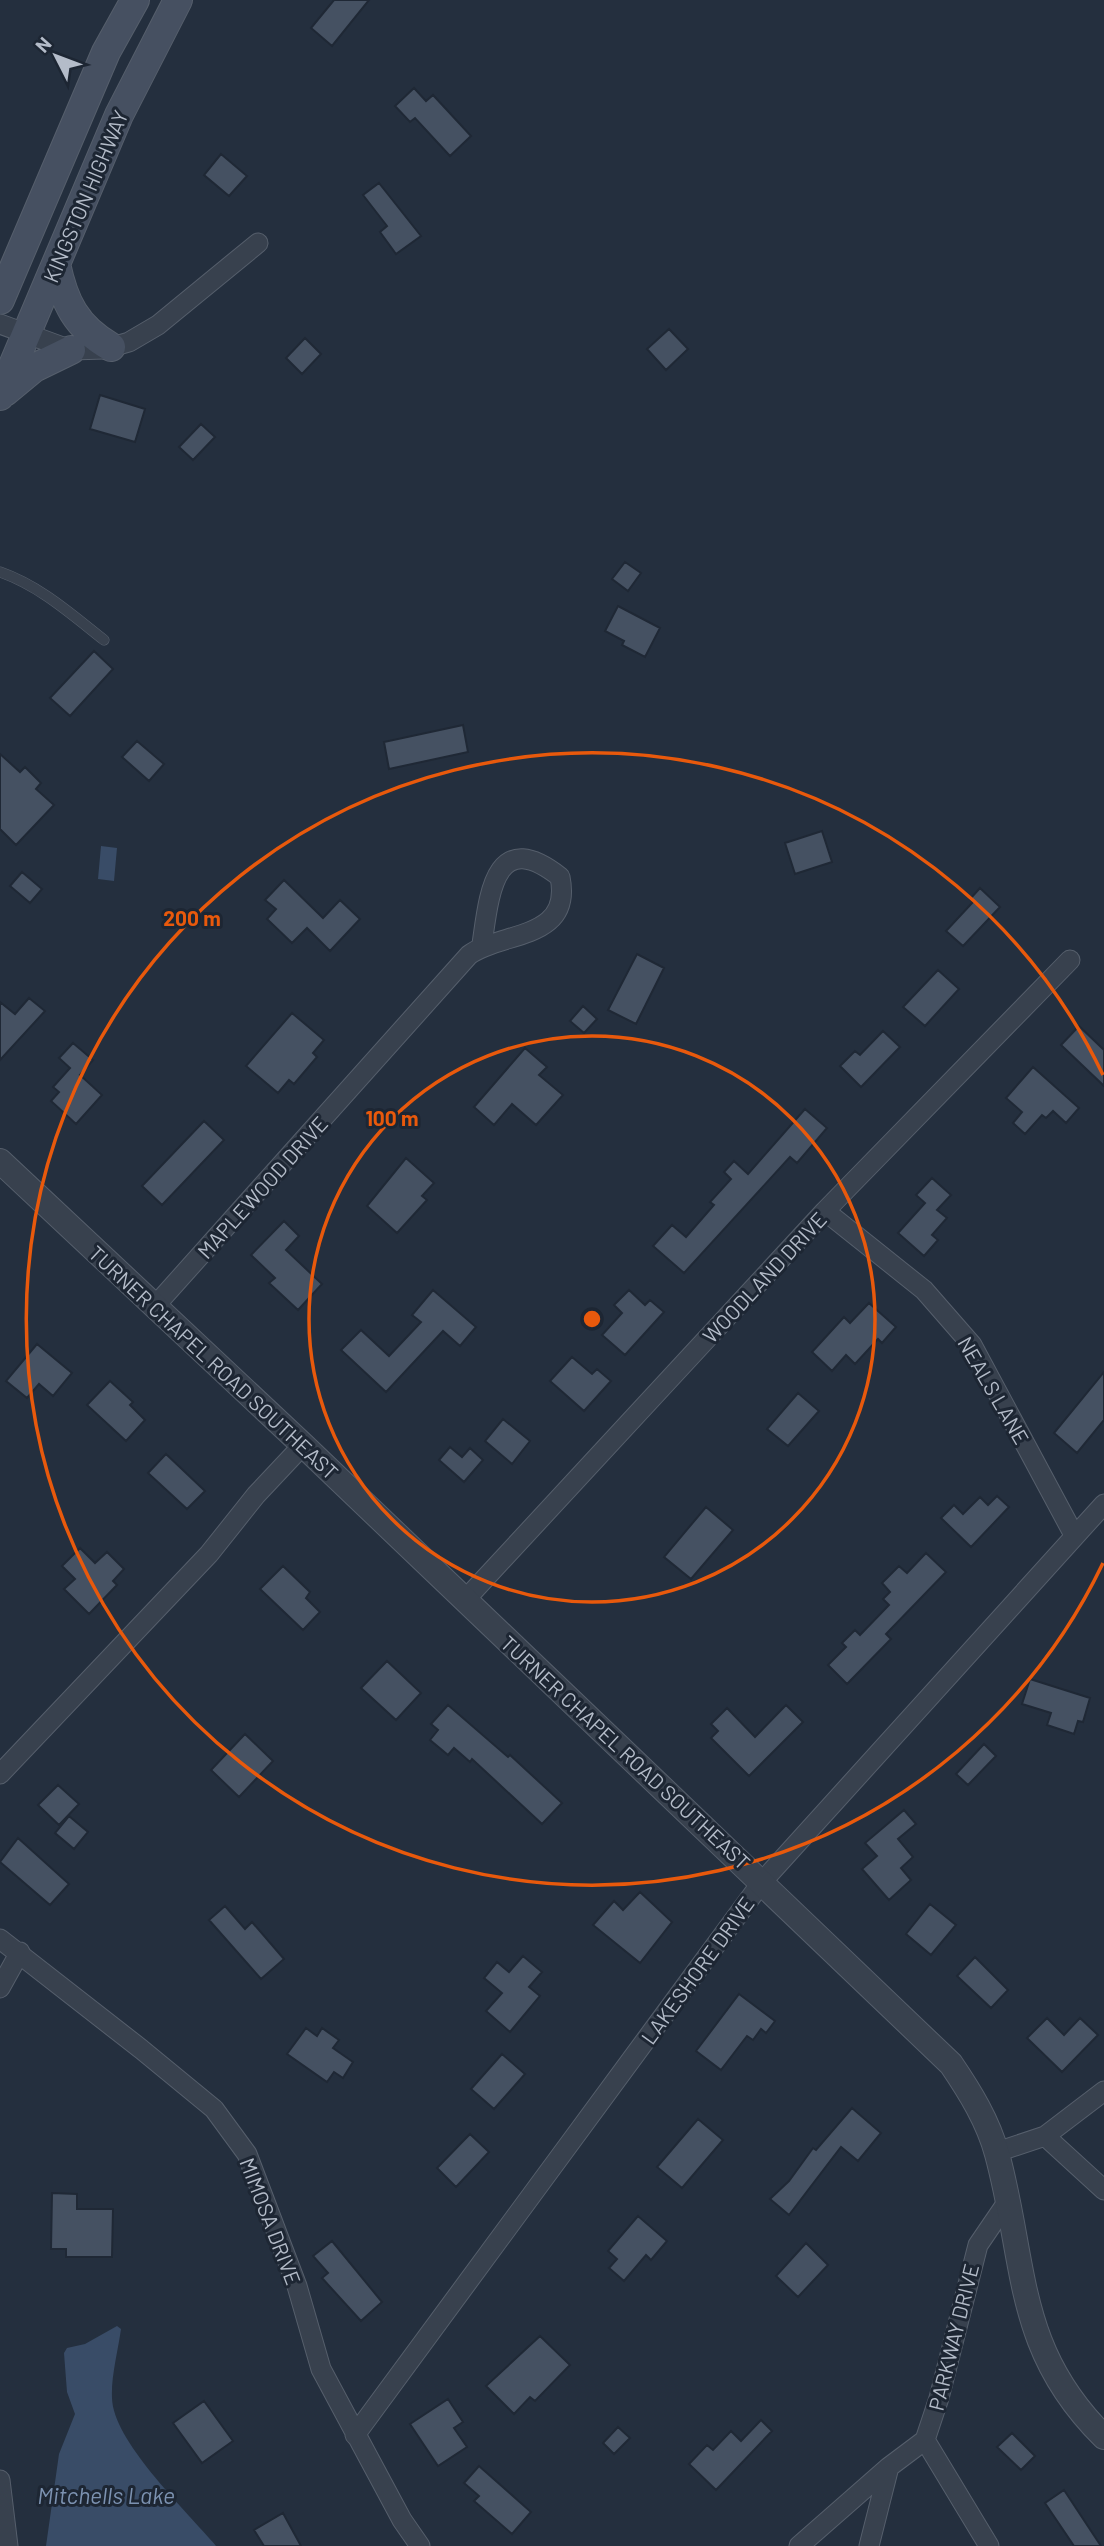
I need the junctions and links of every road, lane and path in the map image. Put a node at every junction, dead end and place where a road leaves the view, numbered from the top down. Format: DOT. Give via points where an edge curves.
graph roads {
  1 [pos="135,0"];
  2 [pos="178,0"];
  3 [pos="258,243"];
  4 [pos="56,264"];
  5 [pos="0,300"];
  6 [pos="0,324"];
  7 [pos="26,334"];
  8 [pos="111,347"];
  9 [pos="71,350"];
  10 [pos="0,396"];
  11 [pos="0,572"];
  12 [pos="104,640"];
  13 [pos="482,944"];
  14 [pos="1070,960"];
  15 [pos="0,1161"];
  16 [pos="825,1211"];
  17 [pos="155,1306"];
  18 [pos="303,1445"];
  19 [pos="1104,1504"];
  20 [pos="1073,1535"];
  21 [pos="465,1600"];
  22 [pos="0,1774"];
  23 [pos="762,1882"];
  24 [pos="0,1939"];
  25 [pos="20,1952"];
  26 [pos="0,1987"];
  27 [pos="1104,2091"];
  28 [pos="1045,2136"];
  29 [pos="997,2152"];
  30 [pos="1104,2190"];
  31 [pos="1008,2201"];
  32 [pos="355,2435"];
  33 [pos="1104,2437"];
  34 [pos="925,2440"];
  35 [pos="889,2467"];
  36 [pos="0,2480"];
  37 [pos="8,2546"];
  38 [pos="420,2546"];
  39 [pos="799,2546"];
  40 [pos="869,2546"];
  41 [pos="989,2546"];
  1 -- 5 [label="main road, KINGSTON HIGHWAY" via="106,52"];
  2 -- 4 [label="main road, KINGSTON HIGHWAY" via="119,114"];
  3 -- 8 [label="street" via="158,325"];
  4 -- 7 [label="main road, KINGSTON HIGHWAY"];
  4 -- 8 [label="main road" via="73,315"];
  6 -- 7 [label="street"];
  7 -- 9 [label="street"];
  7 -- 10 [label="main road, KINGSTON HIGHWAY"];
  8 -- 9 [label="street"];
  9 -- 10 [label="main road" via="34,368"];
  11 -- 12 [label="lane" via="52,598"];
  13 -- 13 [label="street" via="530,934 541,927 558,904 563,890 560,877 530,860 505,864 494,878 488,898"];
  13 -- 17 [label="street, MAPLEWOOD DRIVE"];
  14 -- 16 [label="street, WOODLAND DRIVE"];
  15 -- 17 [label="street, TURNER CHAPEL ROAD SOUTHEAST"];
  16 -- 20 [label="street, NEALS LANE" via="924,1290 972,1345"];
  16 -- 21 [label="street, WOODLAND DRIVE"];
  17 -- 18 [label="street, TURNER CHAPEL ROAD SOUTHEAST"];
  18 -- 21 [label="street, TURNER CHAPEL ROAD SOUTHEAST"];
  18 -- 22 [label="street" via="209,1554"];
  19 -- 20 [label="street, LAKESHORE DRIVE"];
  20 -- 23 [label="street, LAKESHORE DRIVE"];
  21 -- 23 [label="street, TURNER CHAPEL ROAD SOUTHEAST"];
  23 -- 29 [label="street, TURNER CHAPEL ROAD SOUTHEAST" via="951,2064 978,2107"];
  23 -- 32 [label="street, LAKESHORE DRIVE"];
  24 -- 25 [label="street, MIMOSA DRIVE"];
  25 -- 26 [label="street"];
  25 -- 32 [label="street, MIMOSA DRIVE" via="214,2109 247,2154 297,2286 321,2369"];
  27 -- 28 [label="street"];
  28 -- 29 [label="street"];
  28 -- 30 [label="street"];
  29 -- 31 [label="street, TURNER CHAPEL ROAD SOUTHEAST"];
  31 -- 33 [label="street, TURNER CHAPEL ROAD SOUTHEAST" via="1033,2326 1061,2384"];
  31 -- 34 [label="street, PARKWAY DRIVE" via="978,2245"];
  32 -- 38 [label="street, MIMOSA DRIVE"];
  34 -- 35 [label="street"];
  34 -- 41 [label="street"];
  35 -- 39 [label="street"];
  35 -- 40 [label="street"];
  36 -- 37 [label="street"];
}
